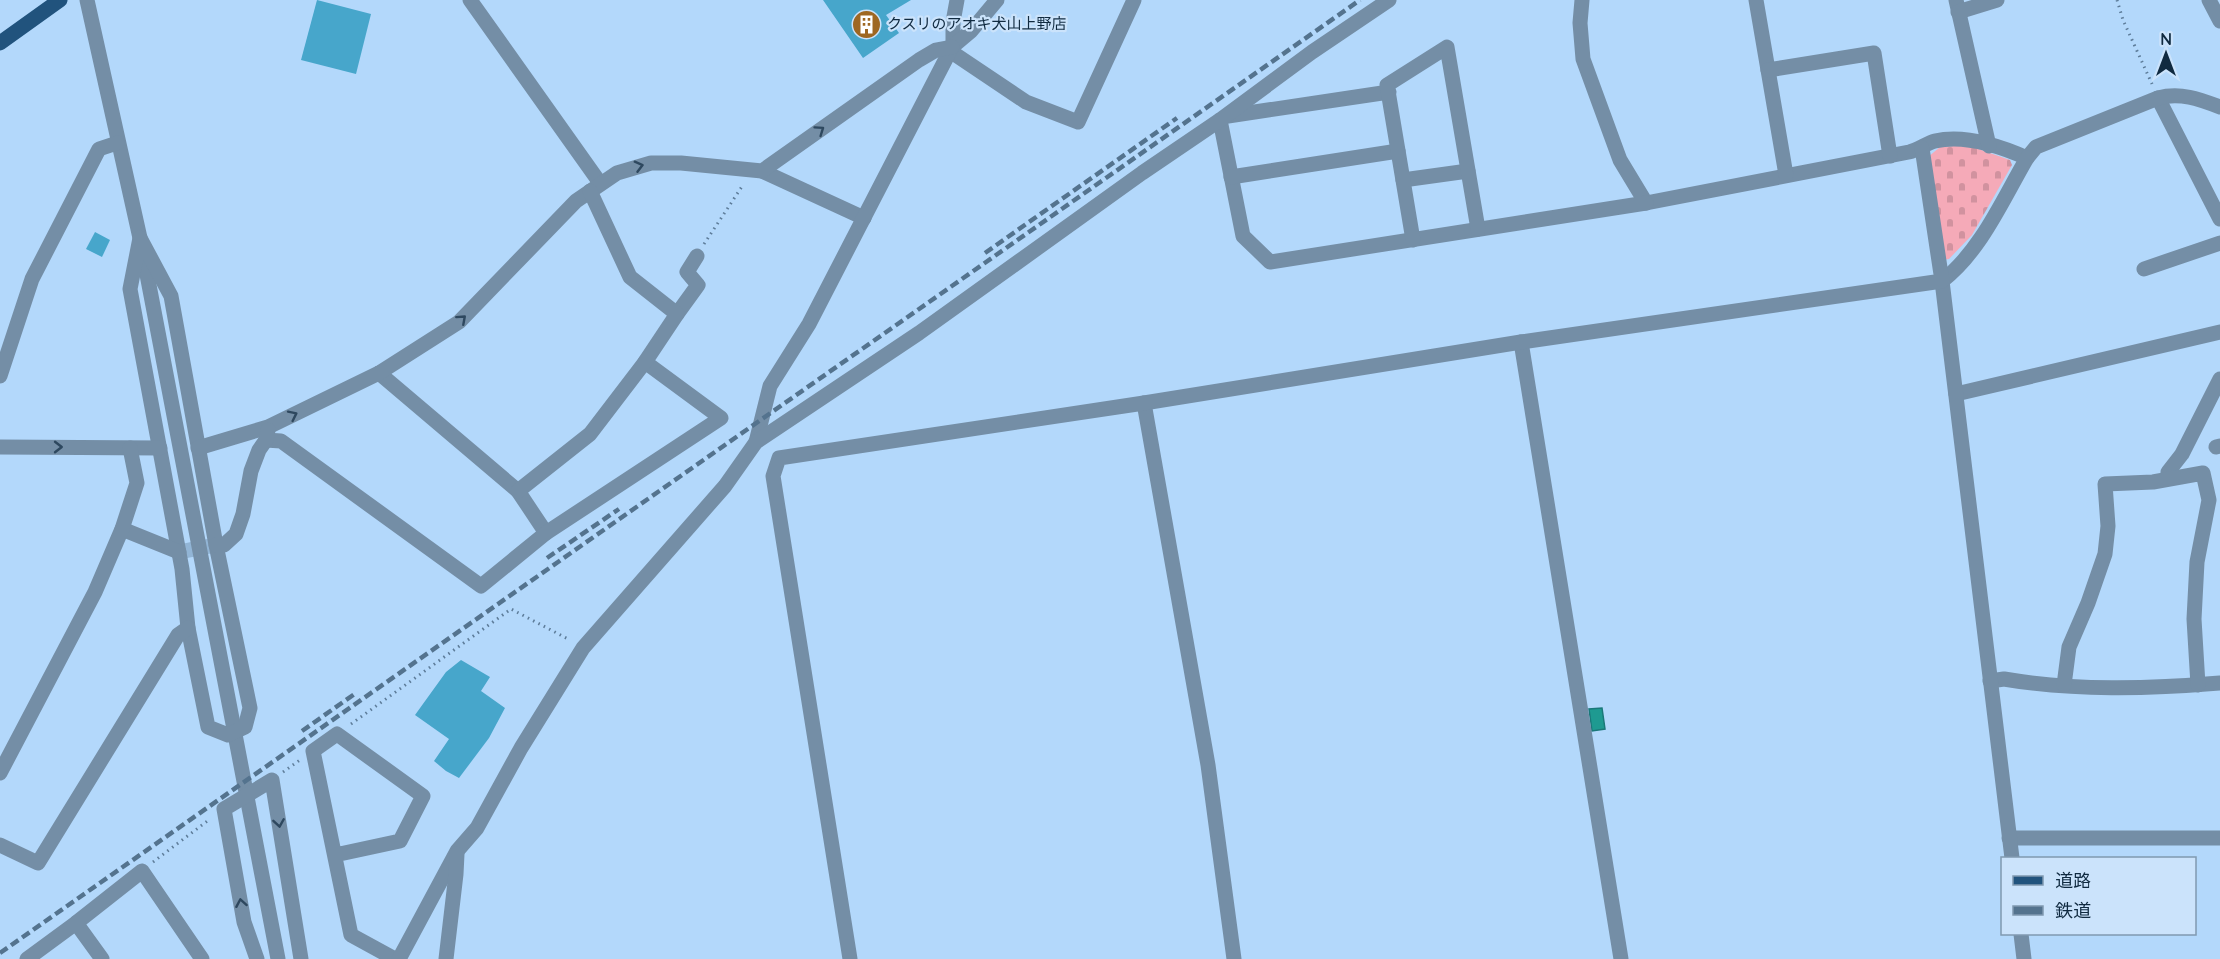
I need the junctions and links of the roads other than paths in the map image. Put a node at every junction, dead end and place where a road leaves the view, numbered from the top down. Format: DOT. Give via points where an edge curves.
graph roads {
  1 [pos="60,0"];
  2 [pos="87,0"];
  3 [pos="470,0"];
  4 [pos="957,0"];
  5 [pos="997,0"];
  6 [pos="1134,0"];
  7 [pos="1389,0"];
  8 [pos="1582,0"];
  9 [pos="1756,0"];
  10 [pos="1997,0"];
  11 [pos="2209,0"];
  12 [pos="1957,6"];
  13 [pos="2220,21"];
  14 [pos="0,43"];
  15 [pos="952,47"];
  16 [pos="1767,69"];
  17 [pos="1389,92"];
  18 [pos="2158,98"];
  19 [pos="2220,107"];
  20 [pos="1222,119"];
  21 [pos="117,143"];
  22 [pos="1989,146"];
  23 [pos="1922,148"];
  24 [pos="1398,151"];
  25 [pos="1890,156"];
  26 [pos="2027,158"];
  27 [pos="757,171"];
  28 [pos="1468,171"];
  29 [pos="1786,175"];
  30 [pos="1231,177"];
  31 [pos="1403,180"];
  32 [pos="595,187"];
  33 [pos="1646,203"];
  34 [pos="864,218"];
  35 [pos="2220,219"];
  36 [pos="1478,229"];
  37 [pos="140,238"];
  38 [pos="1413,240"];
  39 [pos="2220,243"];
  40 [pos="697,256"];
  41 [pos="2144,268"];
  42 [pos="1942,281"];
  43 [pos="677,314"];
  44 [pos="2220,332"];
  45 [pos="1521,342"];
  46 [pos="645,362"];
  47 [pos="379,373"];
  48 [pos="0,376"];
  49 [pos="2220,379"];
  50 [pos="1956,394"];
  51 [pos="1144,403"];
  52 [pos="267,433"];
  53 [pos="756,442"];
  54 [pos="0,447"];
  55 [pos="130,448"];
  56 [pos="160,448"];
  57 [pos="198,448"];
  58 [pos="2168,478"];
  59 [pos="518,491"];
  60 [pos="122,530"];
  61 [pos="546,533"];
  62 [pos="216,544"];
  63 [pos="179,552"];
  64 [pos="188,628"];
  65 [pos="1990,681"];
  66 [pos="2220,683"];
  67 [pos="2064,685"];
  68 [pos="2198,685"];
  69 [pos="0,773"];
  70 [pos="2010,838"];
  71 [pos="2220,838"];
  72 [pos="0,845"];
  73 [pos="457,851"];
  74 [pos="335,855"];
  75 [pos="2012,857"];
  76 [pos="76,923"];
  77 [pos="2021,935"];
  78 [pos="27,959"];
  79 [pos="102,959"];
  80 [pos="202,959"];
  81 [pos="257,959"];
  82 [pos="278,959"];
  83 [pos="301,959"];
  84 [pos="397,959"];
  85 [pos="446,959"];
  86 [pos="850,959"];
  87 [pos="1234,959"];
  88 [pos="1621,959"];
  89 [pos="2024,959"];
  1 -- 14 [label="main road"];
  2 -- 21 [label="street"];
  3 -- 32 [label="street"];
  4 -- 15 [label="street"];
  5 -- 15 [label="street"];
  6 -- 15 [label="street" via="1078,122 1026,102 953,53"];
  7 -- 20 [label="street"];
  8 -- 33 [label="street" via="1583,58 1620,160"];
  9 -- 16 [label="street"];
  10 -- 12 [label="street"];
  11 -- 13 [label="street"];
  12 -- 22 [label="street"];
  27 -- 15 [label="street, one-way" via="919,60 936,50"];
  15 -- 34 [label="street"];
  16 -- 25 [label="street" via="1874,52"];
  16 -- 29 [label="street"];
  17 -- 20 [label="street"];
  17 -- 24 [label="street"];
  17 -- 28 [label="street" via="1387,85 1447,47"];
  18 -- 19 [label="street" via="2171,94 2192,97"];
  18 -- 26 [label="street" via="2036,147"];
  18 -- 35 [label="street"];
  20 -- 30 [label="street"];
  20 -- 53 [label="street" via="919,333"];
  21 -- 37 [label="street"];
  21 -- 48 [label="street" via="99,149 32,279"];
  22 -- 23 [label="street" via="1969,139 1934,141"];
  22 -- 26 [label="street"];
  23 -- 25 [label="street"];
  23 -- 42 [label="street"];
  24 -- 30 [label="street"];
  24 -- 31 [label="street"];
  25 -- 29 [label="street"];
  26 -- 42 [label="street" via="1980,238"];
  32 -- 27 [label="street, one-way" via="617,173 651,163"];
  27 -- 34 [label="street"];
  28 -- 31 [label="street"];
  28 -- 36 [label="street"];
  29 -- 33 [label="street"];
  30 -- 38 [label="street" via="1243,236 1270,262"];
  31 -- 38 [label="street"];
  32 -- 43 [label="street" via="630,277"];
  47 -- 32 [label="street, one-way" via="459,322 576,201"];
  33 -- 36 [label="street"];
  34 -- 53 [label="street" via="809,324 770,386"];
  36 -- 38 [label="street"];
  37 -- 56 [label="street" via="130,289"];
  37 -- 57 [label="street" via="171,296"];
  37 -- 82 [label="street"];
  39 -- 41 [label="street"];
  40 -- 43 [label="street" via="687,272 698,285"];
  42 -- 45 [label="street"];
  42 -- 50 [label="street"];
  43 -- 46 [label="street"];
  44 -- 50 [label="street"];
  45 -- 51 [label="street"];
  45 -- 88 [label="street"];
  46 -- 59 [label="street" via="590,434"];
  46 -- 61 [label="street" via="721,418"];
  52 -- 47 [label="street, one-way"];
  47 -- 59 [label="street"];
  49 -- 58 [label="street"];
  50 -- 65 [label="street"];
  51 -- 86 [label="street" via="780,458 773,476"];
  51 -- 87 [label="street" via="1209,765"];
  52 -- 57 [label="street"];
  52 -- 61 [label="street" via="481,586"];
  52 -- 62 [label="street" via="251,471 236,534 224,544"];
  53 -- 73 [label="street" via="725,486 583,648 477,828"];
  54 -- 55 [label="street, one-way"];
  55 -- 56 [label="street"];
  55 -- 60 [label="street" via="137,483"];
  56 -- 63 [label="street"];
  57 -- 62 [label="street"];
  58 -- 67 [label="street" via="2105,484 2105,554 2069,647"];
  58 -- 68 [label="street" via="2203,473 2209,500 2197,562 2194,619"];
  59 -- 61 [label="street"];
  60 -- 63 [label="street"];
  60 -- 69 [label="street" via="95,592"];
  62 -- 64 [label="street" via="250,708 245,727 228,735 208,727"];
  63 -- 64 [label="street"];
  64 -- 72 [label="street" via="178,635 38,863"];
  65 -- 67 [label="street"];
  65 -- 70 [label="street"];
  66 -- 68 [label="street"];
  67 -- 68 [label="street" via="2144,689"];
  70 -- 71 [label="street"];
  70 -- 75 [label="street"];
  73 -- 84 [label="street"];
  73 -- 85 [label="street"];
  74 -- 74 [label="street" via="313,751 337,734 423,796 400,841"];
  74 -- 84 [label="street" via="351,935"];
  76 -- 78 [label="street"];
  76 -- 79 [label="street"];
  76 -- 80 [label="street" via="142,871"];
  77 -- 89 [label="street"];
  81 -- 83 [label="street, one-way" via="244,922 224,809 272,780"];
}
